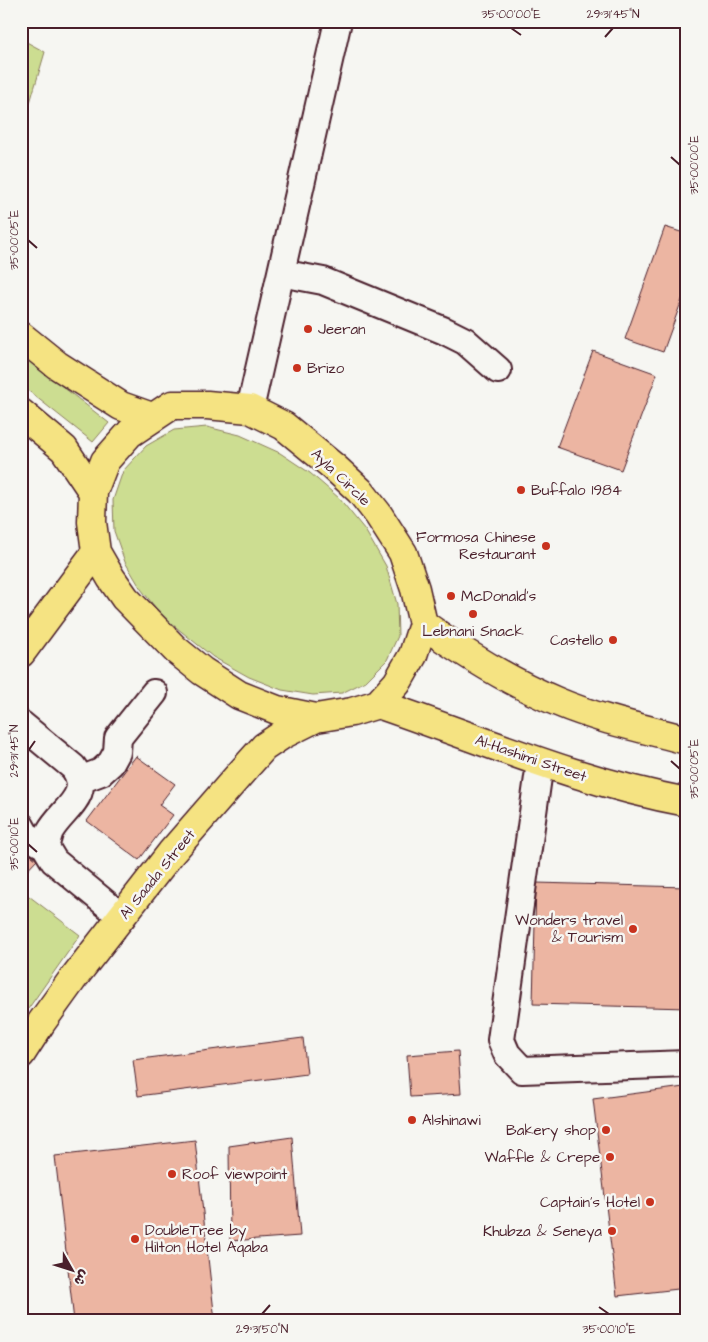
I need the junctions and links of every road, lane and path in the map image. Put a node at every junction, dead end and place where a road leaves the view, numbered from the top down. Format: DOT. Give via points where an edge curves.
graph roads {
  1 [pos="338,21"];
  2 [pos="281,273"];
  3 [pos="21,336"];
  4 [pos="498,370"];
  5 [pos="250,409"];
  6 [pos="21,413"];
  7 [pos="152,417"];
  8 [pos="93,492"];
  9 [pos="96,552"];
  10 [pos="422,624"];
  11 [pos="21,653"];
  12 [pos="154,693"];
  13 [pos="378,704"];
  14 [pos="316,718"];
  15 [pos="21,724"];
  16 [pos="687,740"];
  17 [pos="540,763"];
  18 [pos="80,780"];
  19 [pos="687,802"];
  20 [pos="21,826"];
  21 [pos="45,846"];
  22 [pos="122,917"];
  23 [pos="21,1054"];
  24 [pos="687,1064"];
  1 -- 2 [label="lane"];
  2 -- 4 [label="lane" via="323,282 445,331 465,341"];
  2 -- 5 [label="lane"];
  3 -- 7 [label="main road" via="57,365 121,406"];
  5 -- 7 [label="main road, Ayla Circle" via="172,405"];
  5 -- 10 [label="main road, Ayla Circle" via="284,426 360,491 403,553"];
  6 -- 8 [label="main road" via="64,449"];
  7 -- 8 [label="main road, Ayla Circle" via="130,433 105,461"];
  8 -- 9 [label="main road, Ayla Circle"];
  9 -- 11 [label="main road"];
  9 -- 14 [label="main road, Ayla Circle" via="125,598 176,650 202,671 239,695 277,710"];
  10 -- 13 [label="main road, Ayla Circle" via="413,655 397,683"];
  10 -- 16 [label="main road" via="467,655 559,703"];
  12 -- 18 [label="lane" via="118,738 112,763 101,772"];
  13 -- 14 [label="main road, Ayla Circle"];
  13 -- 17 [label="main road, Al-Hashimi Street"];
  14 -- 22 [label="main road, Al Saada Street" via="282,734 264,747 171,853"];
  15 -- 18 [label="lane" via="74,767"];
  17 -- 19 [label="main road, Al-Hashimi Street" via="582,777"];
  17 -- 24 [label="lane" via="501,1040 507,1054 522,1070"];
  18 -- 21 [label="lane" via="82,786 75,800 50,831"];
  20 -- 21 [label="lane" via="26,835"];
  21 -- 22 [label="lane" via="54,861"];
  22 -- 23 [label="main road, Al Saada Street" via="67,987"];
}
